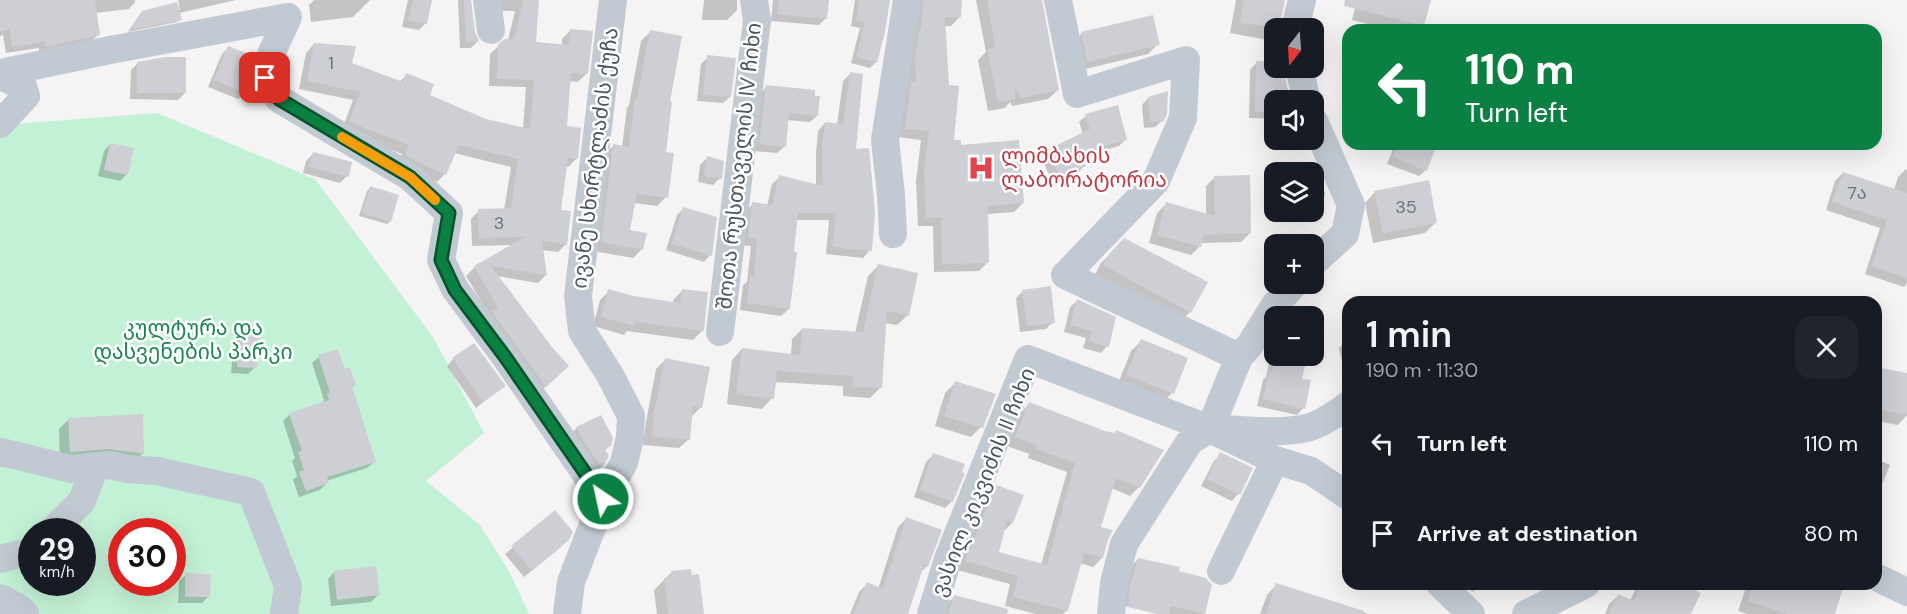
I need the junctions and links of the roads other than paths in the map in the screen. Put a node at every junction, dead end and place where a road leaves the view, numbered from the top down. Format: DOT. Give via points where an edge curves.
graph roads {
  1 [pos="487,0"];
  2 [pos="613,0"];
  3 [pos="754,0"];
  4 [pos="907,0"];
  5 [pos="1058,0"];
  6 [pos="1302,0"];
  7 [pos="1298,18"];
  8 [pos="491,30"];
  9 [pos="0,74"];
  10 [pos="0,124"];
  11 [pos="1324,143"];
  12 [pos="893,234"];
  13 [pos="1324,253"];
  14 [pos="1285,294"];
  15 [pos="720,332"];
  16 [pos="1239,357"];
  17 [pos="1342,410"];
  18 [pos="1210,429"];
  19 [pos="0,453"];
  20 [pos="1275,460"];
  21 [pos="95,467"];
  22 [pos="1342,492"];
  23 [pos="603,499"];
  24 [pos="65,518"];
  25 [pos="18,554"];
  26 [pos="0,559"];
  27 [pos="1221,571"];
  28 [pos="1882,580"];
  29 [pos="1446,590"];
  30 [pos="1574,590"];
  31 [pos="1907,592"];
  32 [pos="0,598"];
  33 [pos="25,614"];
  34 [pos="284,614"];
  35 [pos="567,614"];
  36 [pos="931,614"];
  37 [pos="1111,614"];
  38 [pos="1471,614"];
  39 [pos="1527,614"];
  1 -- 8 [label="street"];
  2 -- 23 [label="street, ივანე სხირტლაძის ქუჩა" via="578,296 582,332 631,416 624,463"];
  3 -- 15 [label="street, შოთა რუსთაველის IV ჩიხი" via="757,20"];
  4 -- 12 [label="street" via="885,140"];
  5 -- 16 [label="street" via="1077,94 1186,60 1183,118 1156,181 1067,272"];
  6 -- 7 [label="street"];
  9 -- 10 [label="street" via="23,86 26,96"];
  9 -- 23 [label="street" via="288,17 265,78 274,92 279,99 410,177 449,213 441,260 455,290"];
  11 -- 13 [label="street" via="1351,205 1345,234"];
  14 -- 16 [label="street"];
  16 -- 18 [label="street"];
  17 -- 18 [label="street" via="1307,428"];
  18 -- 20 [label="street"];
  18 -- 36 [label="street, ვასილ კიკვიძის II ჩიხი" via="1028,359 948,559"];
  18 -- 37 [label="street" via="1190,441 1124,544"];
  19 -- 21 [label="street" via="71,469"];
  20 -- 22 [label="street" via="1311,471"];
  20 -- 27 [label="street"];
  21 -- 24 [label="street" via="82,501"];
  21 -- 34 [label="street" via="157,471 251,492 288,586"];
  23 -- 35 [label="street, ივანე სხირტლაძის ქუჩა" via="571,582"];
  25 -- 26 [label="street"];
  28 -- 31 [label="street"];
  29 -- 38 [label="street"];
  30 -- 39 [label="street"];
  32 -- 33 [label="street"];
}
